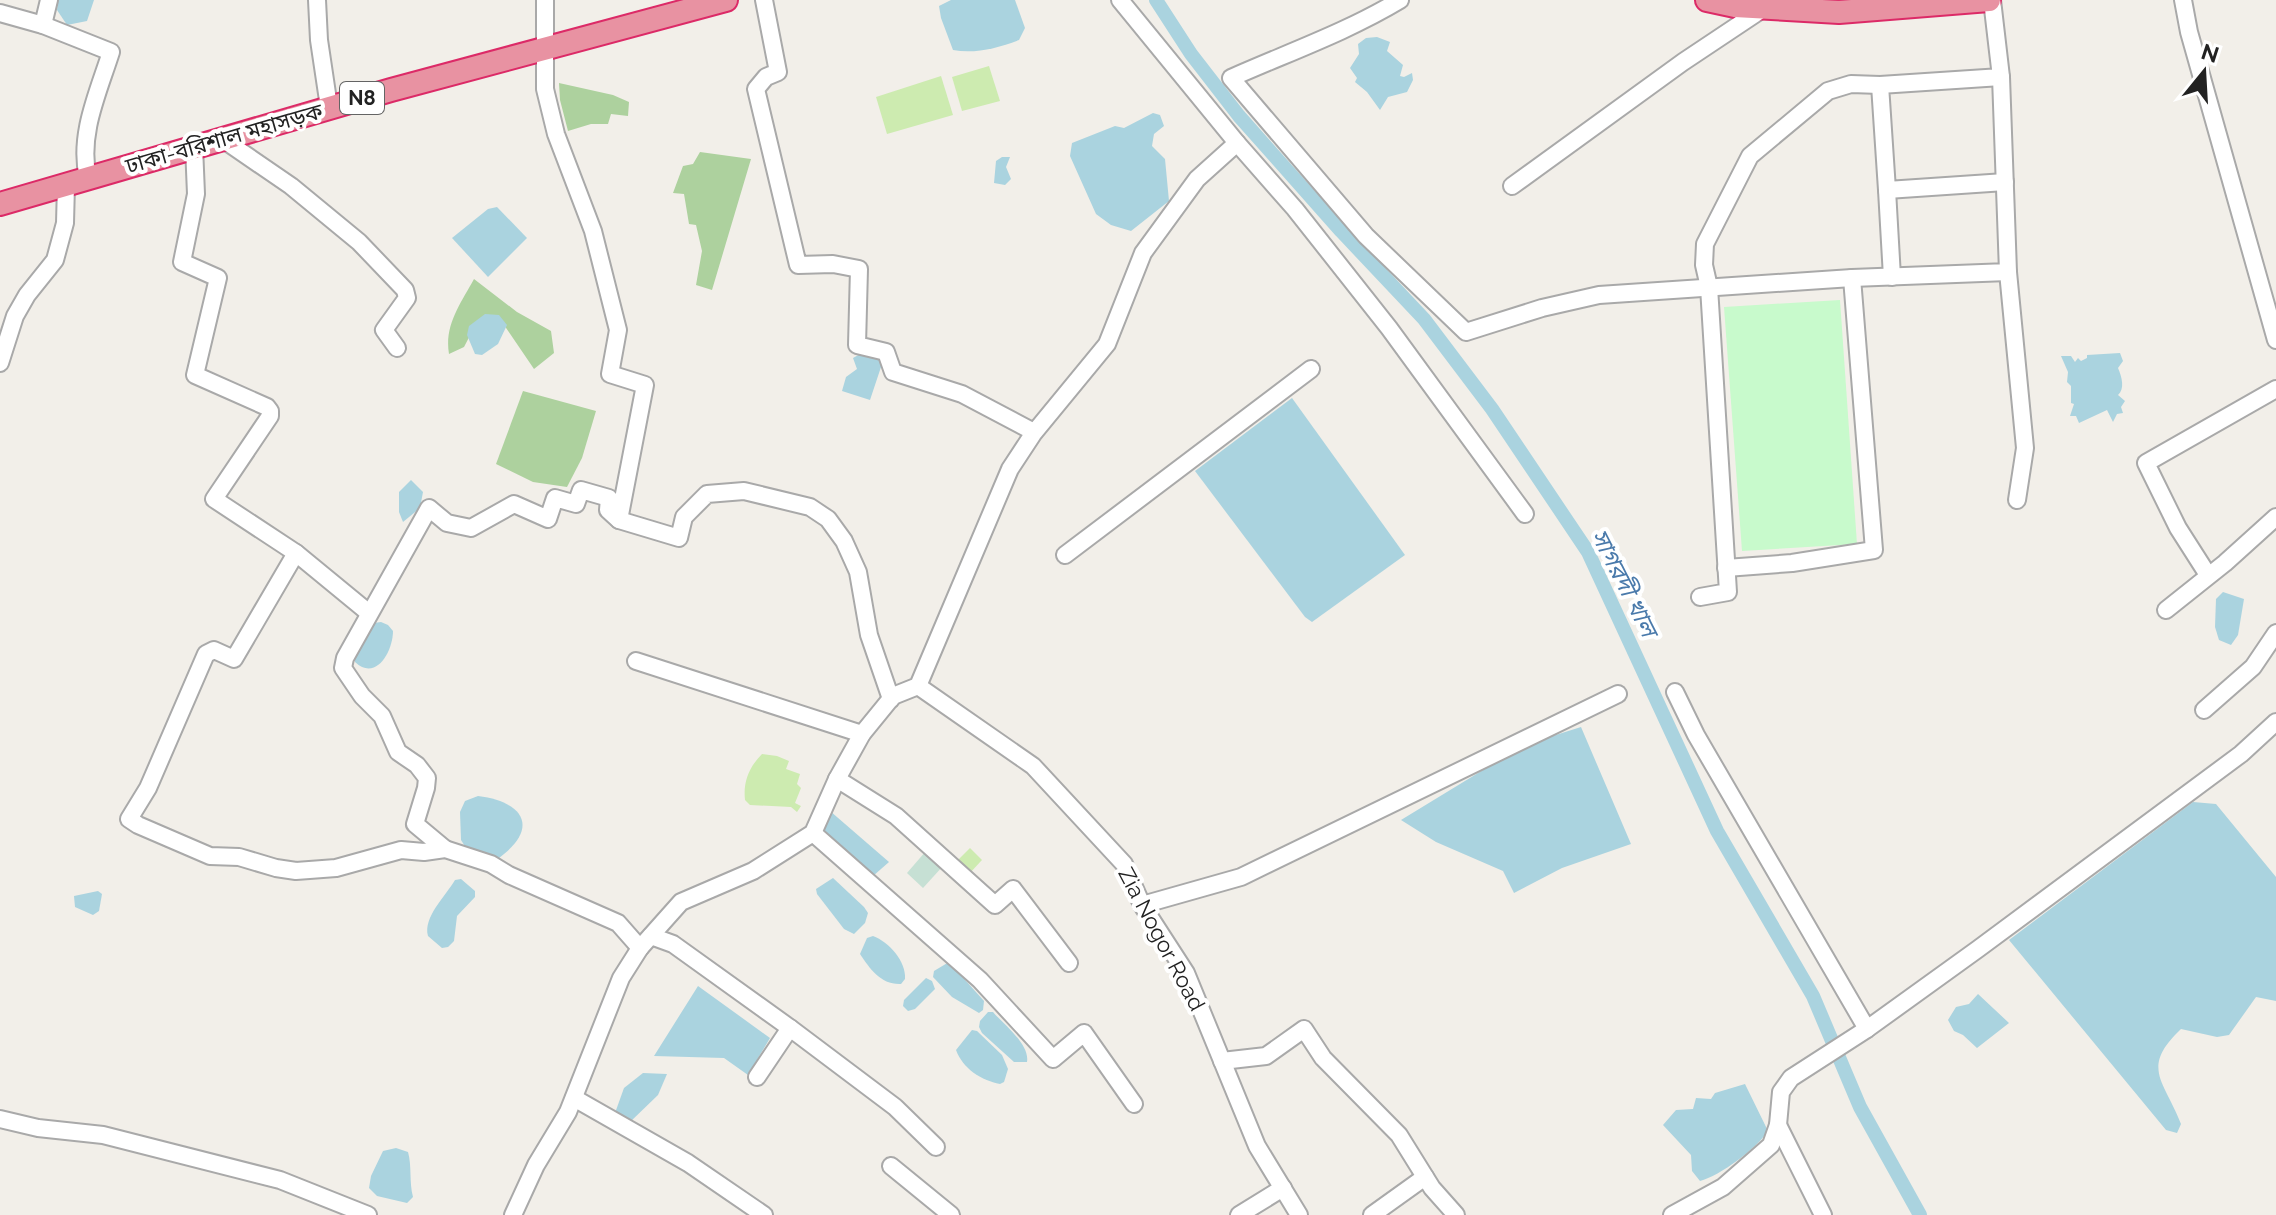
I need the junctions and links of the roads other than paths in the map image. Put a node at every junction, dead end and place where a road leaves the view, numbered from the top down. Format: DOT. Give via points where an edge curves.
graph roads {
  1 [pos="49,0"];
  2 [pos="317,0"];
  3 [pos="545,0"];
  4 [pos="726,0"];
  5 [pos="764,0"];
  6 [pos="1120,0"];
  7 [pos="1400,0"];
  8 [pos="1707,0"];
  9 [pos="1990,0"];
  10 [pos="2183,0"];
  11 [pos="1764,8"];
  12 [pos="0,13"];
  13 [pos="43,25"];
  14 [pos="543,49"];
  15 [pos="2001,77"];
  16 [pos="1880,85"];
  17 [pos="329,107"];
  18 [pos="221,138"];
  19 [pos="1237,143"];
  20 [pos="194,146"];
  21 [pos="88,178"];
  22 [pos="2005,182"];
  23 [pos="66,185"];
  24 [pos="1512,186"];
  25 [pos="1887,190"];
  26 [pos="0,204"];
  27 [pos="2008,272"];
  28 [pos="1892,277"];
  29 [pos="1852,278"];
  30 [pos="1709,287"];
  31 [pos="2276,340"];
  32 [pos="397,348"];
  33 [pos="0,363"];
  34 [pos="1311,369"];
  35 [pos="2276,389"];
  36 [pos="1034,432"];
  37 [pos="2017,500"];
  38 [pos="1525,514"];
  39 [pos="2276,517"];
  40 [pos="619,520"];
  41 [pos="296,553"];
  42 [pos="1065,555"];
  43 [pos="1726,568"];
  44 [pos="2208,575"];
  45 [pos="1700,597"];
  46 [pos="2166,610"];
  47 [pos="369,613"];
  48 [pos="2276,633"];
  49 [pos="636,661"];
  50 [pos="918,686"];
  51 [pos="1675,692"];
  52 [pos="1618,694"];
  53 [pos="891,699"];
  54 [pos="2204,710"];
  55 [pos="2276,722"];
  56 [pos="862,734"];
  57 [pos="837,779"];
  58 [pos="813,833"];
  59 [pos="445,849"];
  60 [pos="1142,905"];
  61 [pos="645,942"];
  62 [pos="1069,963"];
  63 [pos="790,1028"];
  64 [pos="1863,1032"];
  65 [pos="1222,1061"];
  66 [pos="757,1077"];
  67 [pos="574,1098"];
  68 [pos="1134,1104"];
  69 [pos="0,1119"];
  70 [pos="1778,1125"];
  71 [pos="936,1147"];
  72 [pos="891,1166"];
  73 [pos="1425,1177"];
  74 [pos="1283,1188"];
  75 [pos="515,1214"];
  76 [pos="368,1215"];
  77 [pos="764,1215"];
  78 [pos="951,1215"];
  79 [pos="1239,1215"];
  80 [pos="1299,1215"];
  81 [pos="1372,1215"];
  82 [pos="1456,1215"];
  83 [pos="1672,1215"];
  84 [pos="1823,1215"];
  1 -- 13 [label="street"];
  2 -- 17 [label="street"];
  3 -- 14 [label="street"];
  4 -- 14 [label="highway, ঢাকা-বরিশাল মহাসড়ক / N8"];
  5 -- 36 [label="street" via="778,72 756,89 798,265 859,269 857,345 886,352 893,372 962,394"];
  6 -- 19 [label="street"];
  7 -- 30 [label="street" via="1365,21 1231,78 1366,236 1466,332 1599,295"];
  8 -- 11 [label="highway"];
  9 -- 11 [label="highway" via="1839,12"];
  9 -- 15 [label="street"];
  10 -- 31 [label="street"];
  11 -- 24 [label="street"];
  12 -- 13 [label="street"];
  13 -- 21 [label="street" via="111,52 85,137"];
  14 -- 17 [label="highway, ঢাকা-বরিশাল মহাসড়ক / N8"];
  14 -- 40 [label="street" via="545,89 556,134 593,231 618,330 610,374 645,385"];
  15 -- 16 [label="street"];
  15 -- 22 [label="street"];
  16 -- 25 [label="street"];
  16 -- 30 [label="street" via="1851,84 1828,91 1750,156 1705,244"];
  17 -- 18 [label="highway, ঢাকা-বরিশাল মহাসড়ক / N8"];
  18 -- 20 [label="highway, ঢাকা-বরিশাল মহাসড়ক / N8"];
  18 -- 32 [label="street" via="359,242 405,290 407,298 384,330"];
  19 -- 36 [label="street" via="1197,179 1143,253 1107,344"];
  19 -- 38 [label="street" via="1389,328"];
  20 -- 21 [label="highway, ঢাকা-বরিশাল মহাসড়ক / N8"];
  20 -- 41 [label="street" via="196,194 182,262 218,278 195,375 270,411 214,499"];
  21 -- 23 [label="highway, ঢাকা-বরিশাল মহাসড়ক / N8"];
  22 -- 25 [label="street"];
  22 -- 27 [label="street"];
  23 -- 26 [label="highway, ঢাকা-বরিশাল মহাসড়ক / N8"];
  23 -- 33 [label="street" via="65,223 55,260 15,316"];
  25 -- 28 [label="street"];
  27 -- 28 [label="street"];
  27 -- 37 [label="street" via="2025,448"];
  28 -- 29 [label="street"];
  29 -- 30 [label="street"];
  29 -- 43 [label="street" via="1874,550"];
  30 -- 43 [label="street"];
  34 -- 42 [label="street"];
  35 -- 44 [label="street" via="2146,463"];
  36 -- 50 [label="street" via="1010,469"];
  39 -- 44 [label="street"];
  40 -- 47 [label="street" via="608,510 609,498 581,490 576,504 555,498 548,519 514,504 471,528 447,523 429,508"];
  40 -- 53 [label="street" via="679,538 684,517 707,494 744,491 810,507 828,519 858,572 869,635"];
  41 -- 47 [label="street"];
  41 -- 59 [label="street" via="234,659 214,650 206,654 148,788 129,819 210,856 296,871 336,868 401,850"];
  43 -- 45 [label="street" via="1728,592"];
  44 -- 46 [label="street"];
  47 -- 59 [label="street" via="343,668 382,716 398,752 427,778 415,824"];
  48 -- 54 [label="street" via="2253,667"];
  49 -- 56 [label="street"];
  50 -- 53 [label="street"];
  50 -- 60 [label="street, Zia Nogor Road" via="1033,766 1124,864"];
  51 -- 64 [label="street"];
  52 -- 60 [label="street" via="1241,877"];
  53 -- 56 [label="street"];
  55 -- 64 [label="street" via="2228,764"];
  56 -- 57 [label="street"];
  57 -- 58 [label="street"];
  57 -- 62 [label="street" via="896,816 995,905 1013,889"];
  58 -- 61 [label="street" via="753,871 681,902"];
  58 -- 68 [label="street" via="980,980 1053,1059 1084,1033"];
  59 -- 61 [label="street" via="491,864 618,923"];
  60 -- 65 [label="street, Zia Nogor Road" via="1186,973"];
  61 -- 63 [label="street" via="673,944"];
  61 -- 67 [label="street" via="621,978"];
  63 -- 66 [label="street"];
  63 -- 71 [label="street" via="895,1107"];
  64 -- 70 [label="street" via="1791,1078 1781,1092"];
  65 -- 73 [label="street" via="1266,1056 1304,1029 1323,1058 1399,1135"];
  65 -- 74 [label="street, Zia Nogor Road" via="1257,1146"];
  67 -- 75 [label="street"];
  67 -- 77 [label="street" via="688,1163"];
  69 -- 76 [label="street" via="103,1135 280,1180"];
  70 -- 83 [label="street" via="1771,1145 1723,1187"];
  70 -- 84 [label="street"];
  72 -- 78 [label="street"];
  73 -- 81 [label="street"];
  73 -- 82 [label="street"];
  74 -- 79 [label="street"];
  74 -- 80 [label="street, Zia Nogor Road"];
}
